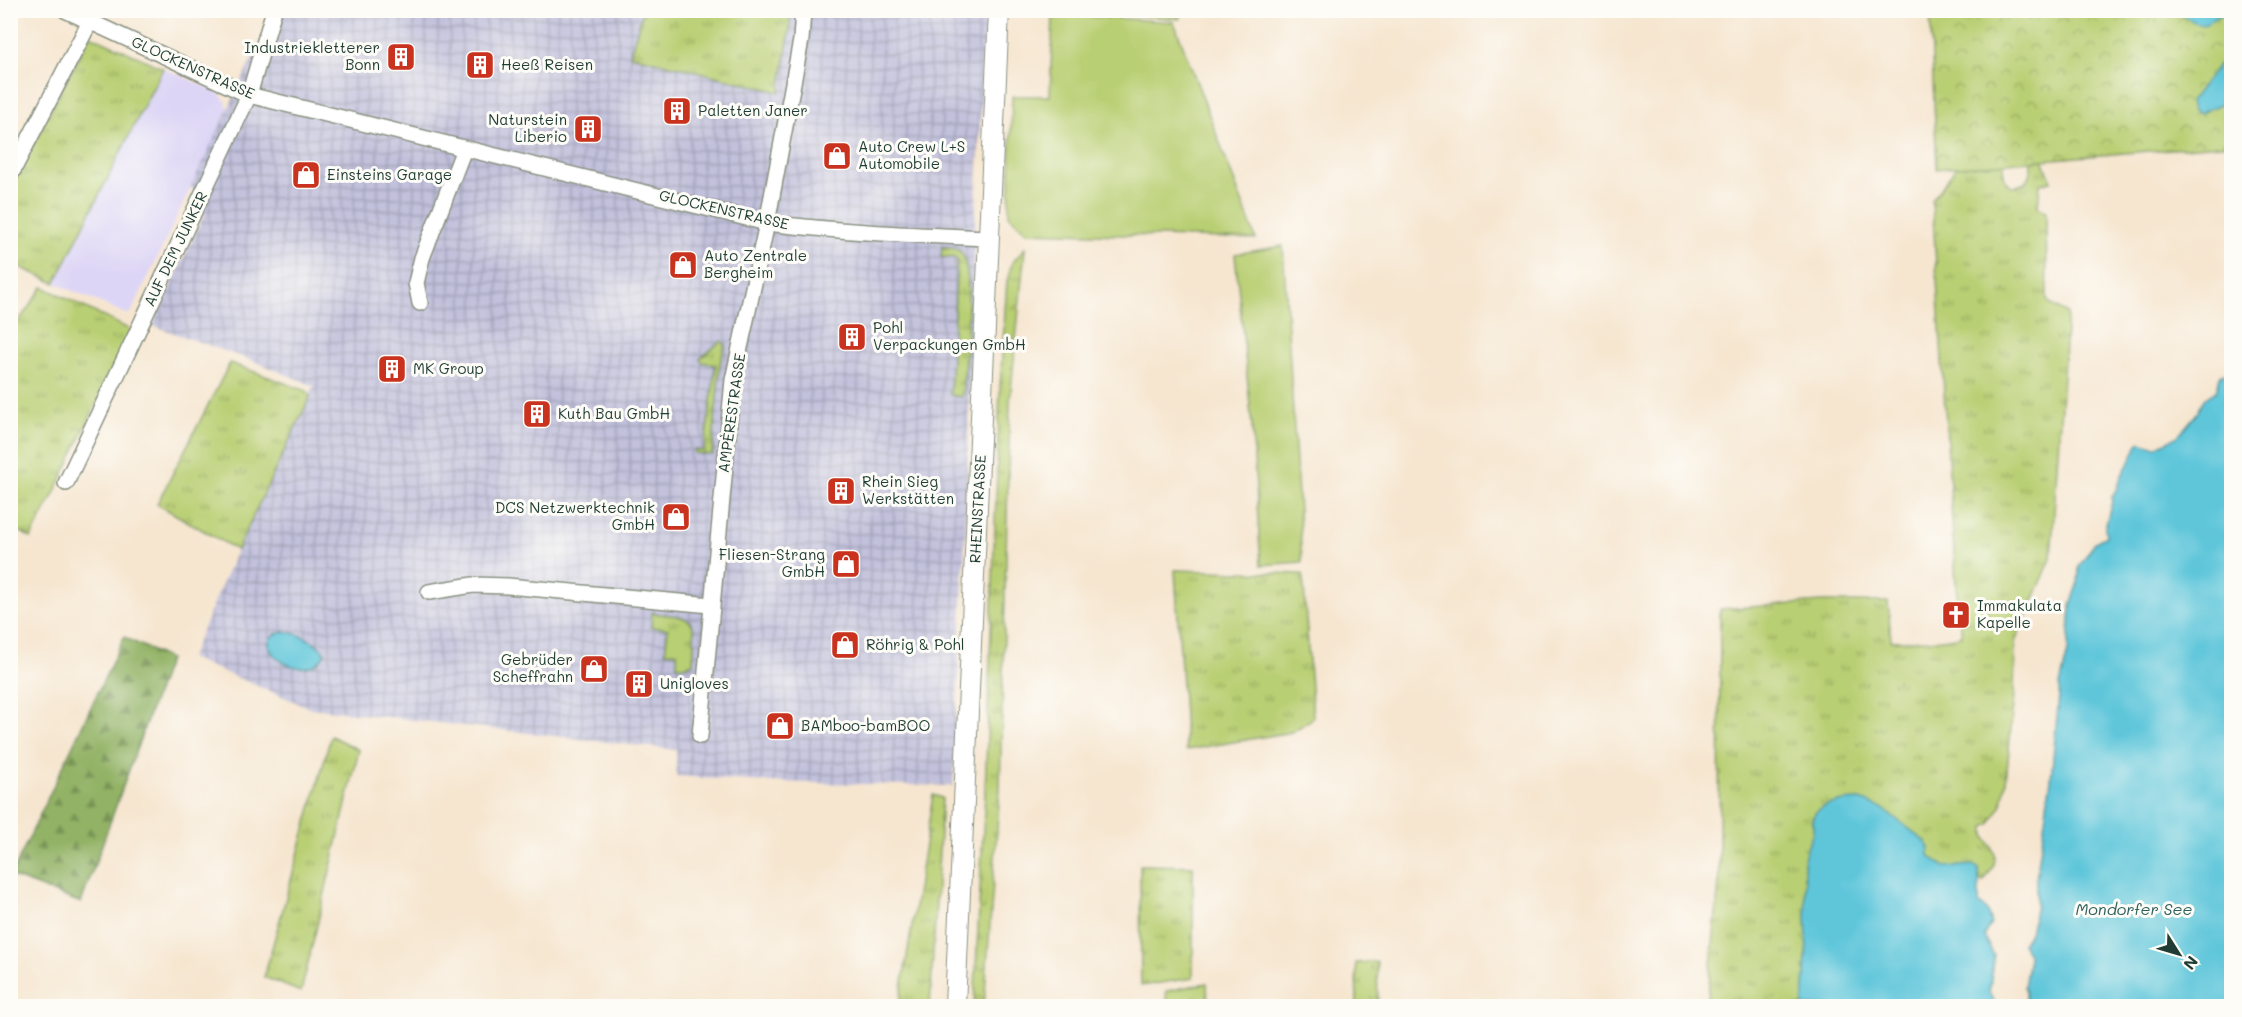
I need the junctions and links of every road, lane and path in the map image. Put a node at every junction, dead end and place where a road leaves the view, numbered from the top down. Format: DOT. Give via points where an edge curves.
graph roads {
  1 [pos="65,10"];
  2 [pos="274,10"];
  3 [pos="803,10"];
  4 [pos="999,10"];
  5 [pos="93,16"];
  6 [pos="249,95"];
  7 [pos="464,149"];
  8 [pos="10,176"];
  9 [pos="768,222"];
  10 [pos="990,238"];
  11 [pos="420,303"];
  12 [pos="66,483"];
  13 [pos="429,592"];
  14 [pos="711,605"];
  15 [pos="700,736"];
  16 [pos="955,1006"];
  1 -- 5 [label="street, GLOCKENSTRASSE"];
  2 -- 6 [label="street, AUF DEM JUNKER"];
  3 -- 9 [label="street, AMPÈRESTRASSE"];
  4 -- 10 [label="main road, RHEINSTRASSE"];
  5 -- 6 [label="street, GLOCKENSTRASSE"];
  5 -- 8 [label="street"];
  6 -- 7 [label="street, GLOCKENSTRASSE"];
  6 -- 12 [label="street, AUF DEM JUNKER"];
  7 -- 9 [label="street, GLOCKENSTRASSE"];
  7 -- 11 [label="street" via="422,258 416,283"];
  9 -- 10 [label="street, GLOCKENSTRASSE" via="814,229"];
  9 -- 14 [label="street, AMPÈRESTRASSE" via="733,380"];
  10 -- 16 [label="main road, RHEINSTRASSE"];
  13 -- 14 [label="street" via="473,585 507,586"];
  14 -- 15 [label="street, AMPÈRESTRASSE"];
}
